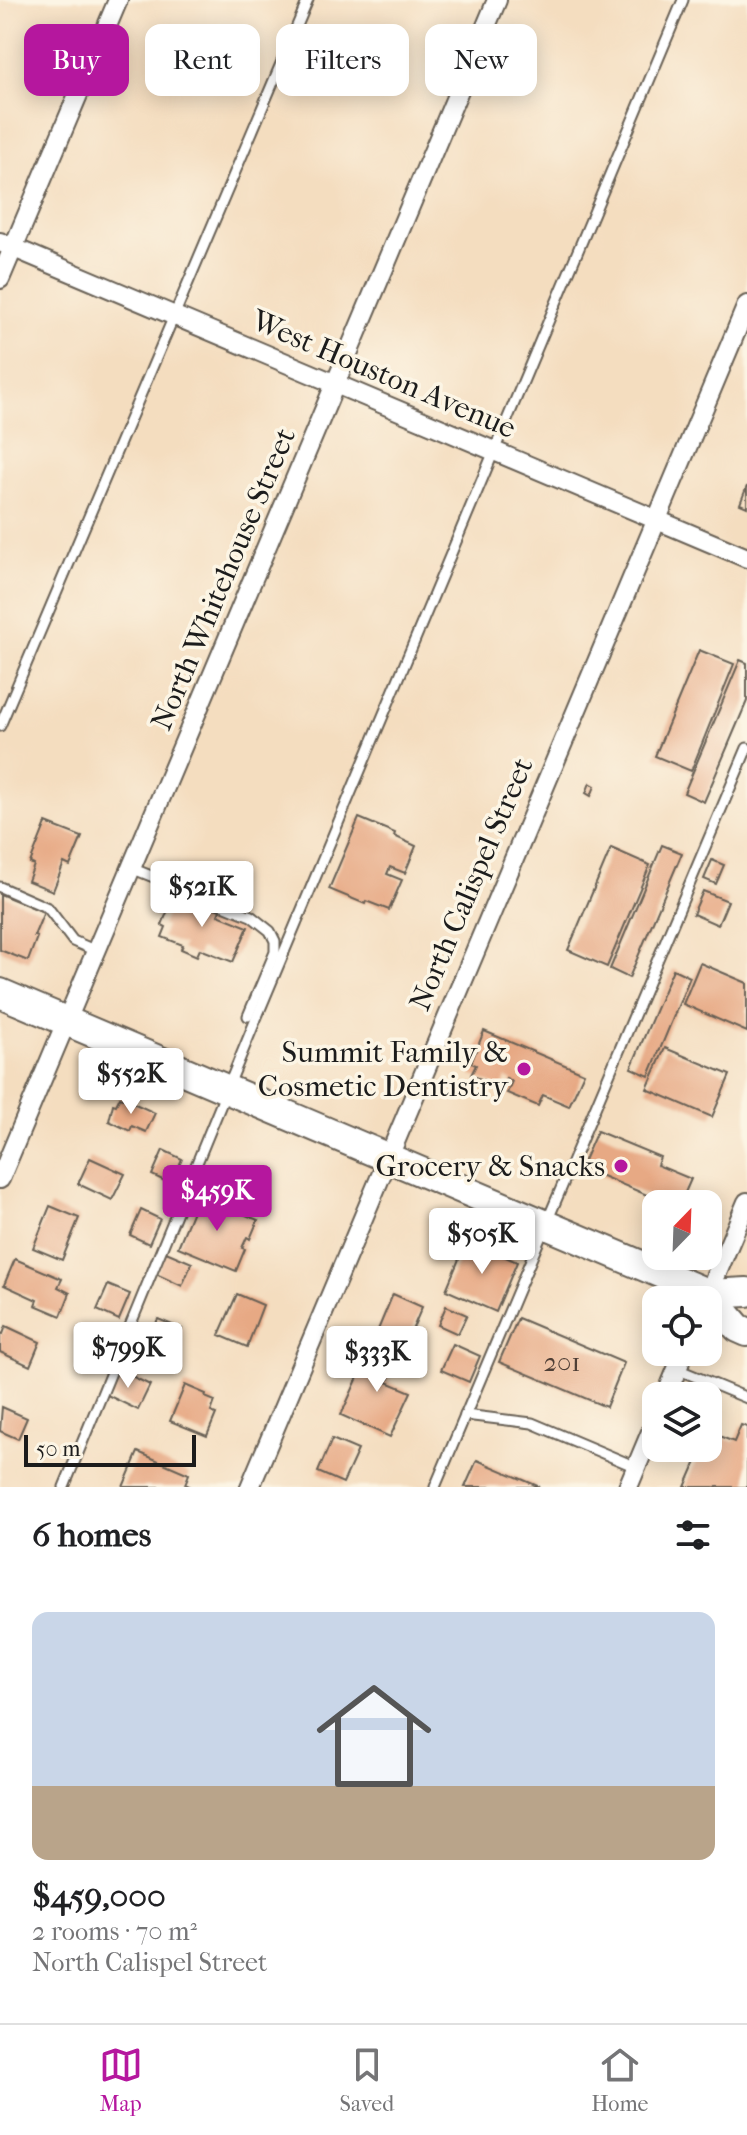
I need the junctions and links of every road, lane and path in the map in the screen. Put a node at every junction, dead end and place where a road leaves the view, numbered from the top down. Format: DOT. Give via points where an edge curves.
graph roads {
  1 [pos="118,0"];
  2 [pos="308,0"];
  3 [pos="497,0"];
  4 [pos="683,0"];
  5 [pos="7,245"];
  6 [pos="0,279"];
  7 [pos="747,305"];
  8 [pos="175,316"];
  9 [pos="337,384"];
  10 [pos="494,450"];
  11 [pos="656,519"];
  12 [pos="747,558"];
  13 [pos="0,726"];
  14 [pos="747,748"];
  15 [pos="131,868"];
  16 [pos="0,887"];
  17 [pos="96,951"];
  18 [pos="0,993"];
  19 [pos="248,1016"];
  20 [pos="66,1021"];
  21 [pos="227,1089"];
  22 [pos="387,1156"];
  23 [pos="0,1179"];
  24 [pos="747,1202"];
  25 [pos="545,1223"];
  26 [pos="742,1227"];
  27 [pos="683,1286"];
  28 [pos="712,1286"];
  29 [pos="747,1292"];
  30 [pos="722,1295"];
  31 [pos="722,1312"];
  32 [pos="747,1332"];
  33 [pos="690,1366"];
  34 [pos="747,1398"];
  35 [pos="465,1415"];
  36 [pos="642,1459"];
  37 [pos="634,1481"];
  38 [pos="64,1487"];
  39 [pos="250,1487"];
  40 [pos="435,1487"];
  1 -- 5 [label="street"];
  2 -- 8 [label="lane"];
  3 -- 9 [label="street, North Whitehouse Street"];
  4 -- 10 [label="lane"];
  5 -- 6 [label="street"];
  5 -- 8 [label="street, West Houston Avenue"];
  7 -- 11 [label="street, North Calispel Street"];
  8 -- 9 [label="street, West Houston Avenue"];
  8 -- 13 [label="lane"];
  9 -- 10 [label="street, West Houston Avenue"];
  9 -- 15 [label="street, North Whitehouse Street"];
  10 -- 11 [label="street, West Houston Avenue"];
  10 -- 21 [label="lane"];
  11 -- 12 [label="street, West Houston Avenue"];
  11 -- 22 [label="street, North Calispel Street"];
  14 -- 25 [label="lane"];
  15 -- 17 [label="street, North Whitehouse Street"];
  15 -- 19 [label="lane" via="251,916 270,931 275,952"];
  16 -- 17 [label="lane" via="48,908 73,941"];
  17 -- 20 [label="street, North Whitehouse Street"];
  18 -- 20 [label="main road"];
  20 -- 21 [label="main road"];
  20 -- 23 [label="street, North Whitehouse Street"];
  21 -- 22 [label="main road"];
  21 -- 38 [label="lane"];
  22 -- 25 [label="main road"];
  22 -- 39 [label="street, North Calispel Street"];
  24 -- 26 [label="street"];
  25 -- 27 [label="main road"];
  25 -- 35 [label="lane"];
  26 -- 28 [label="street"];
  29 -- 30 [label="main road"];
  31 -- 32 [label="main road"];
  33 -- 34 [label="lane"];
  35 -- 37 [label="lane" via="532,1423"];
  35 -- 40 [label="lane"];
  36 -- 37 [label="street"];
}
